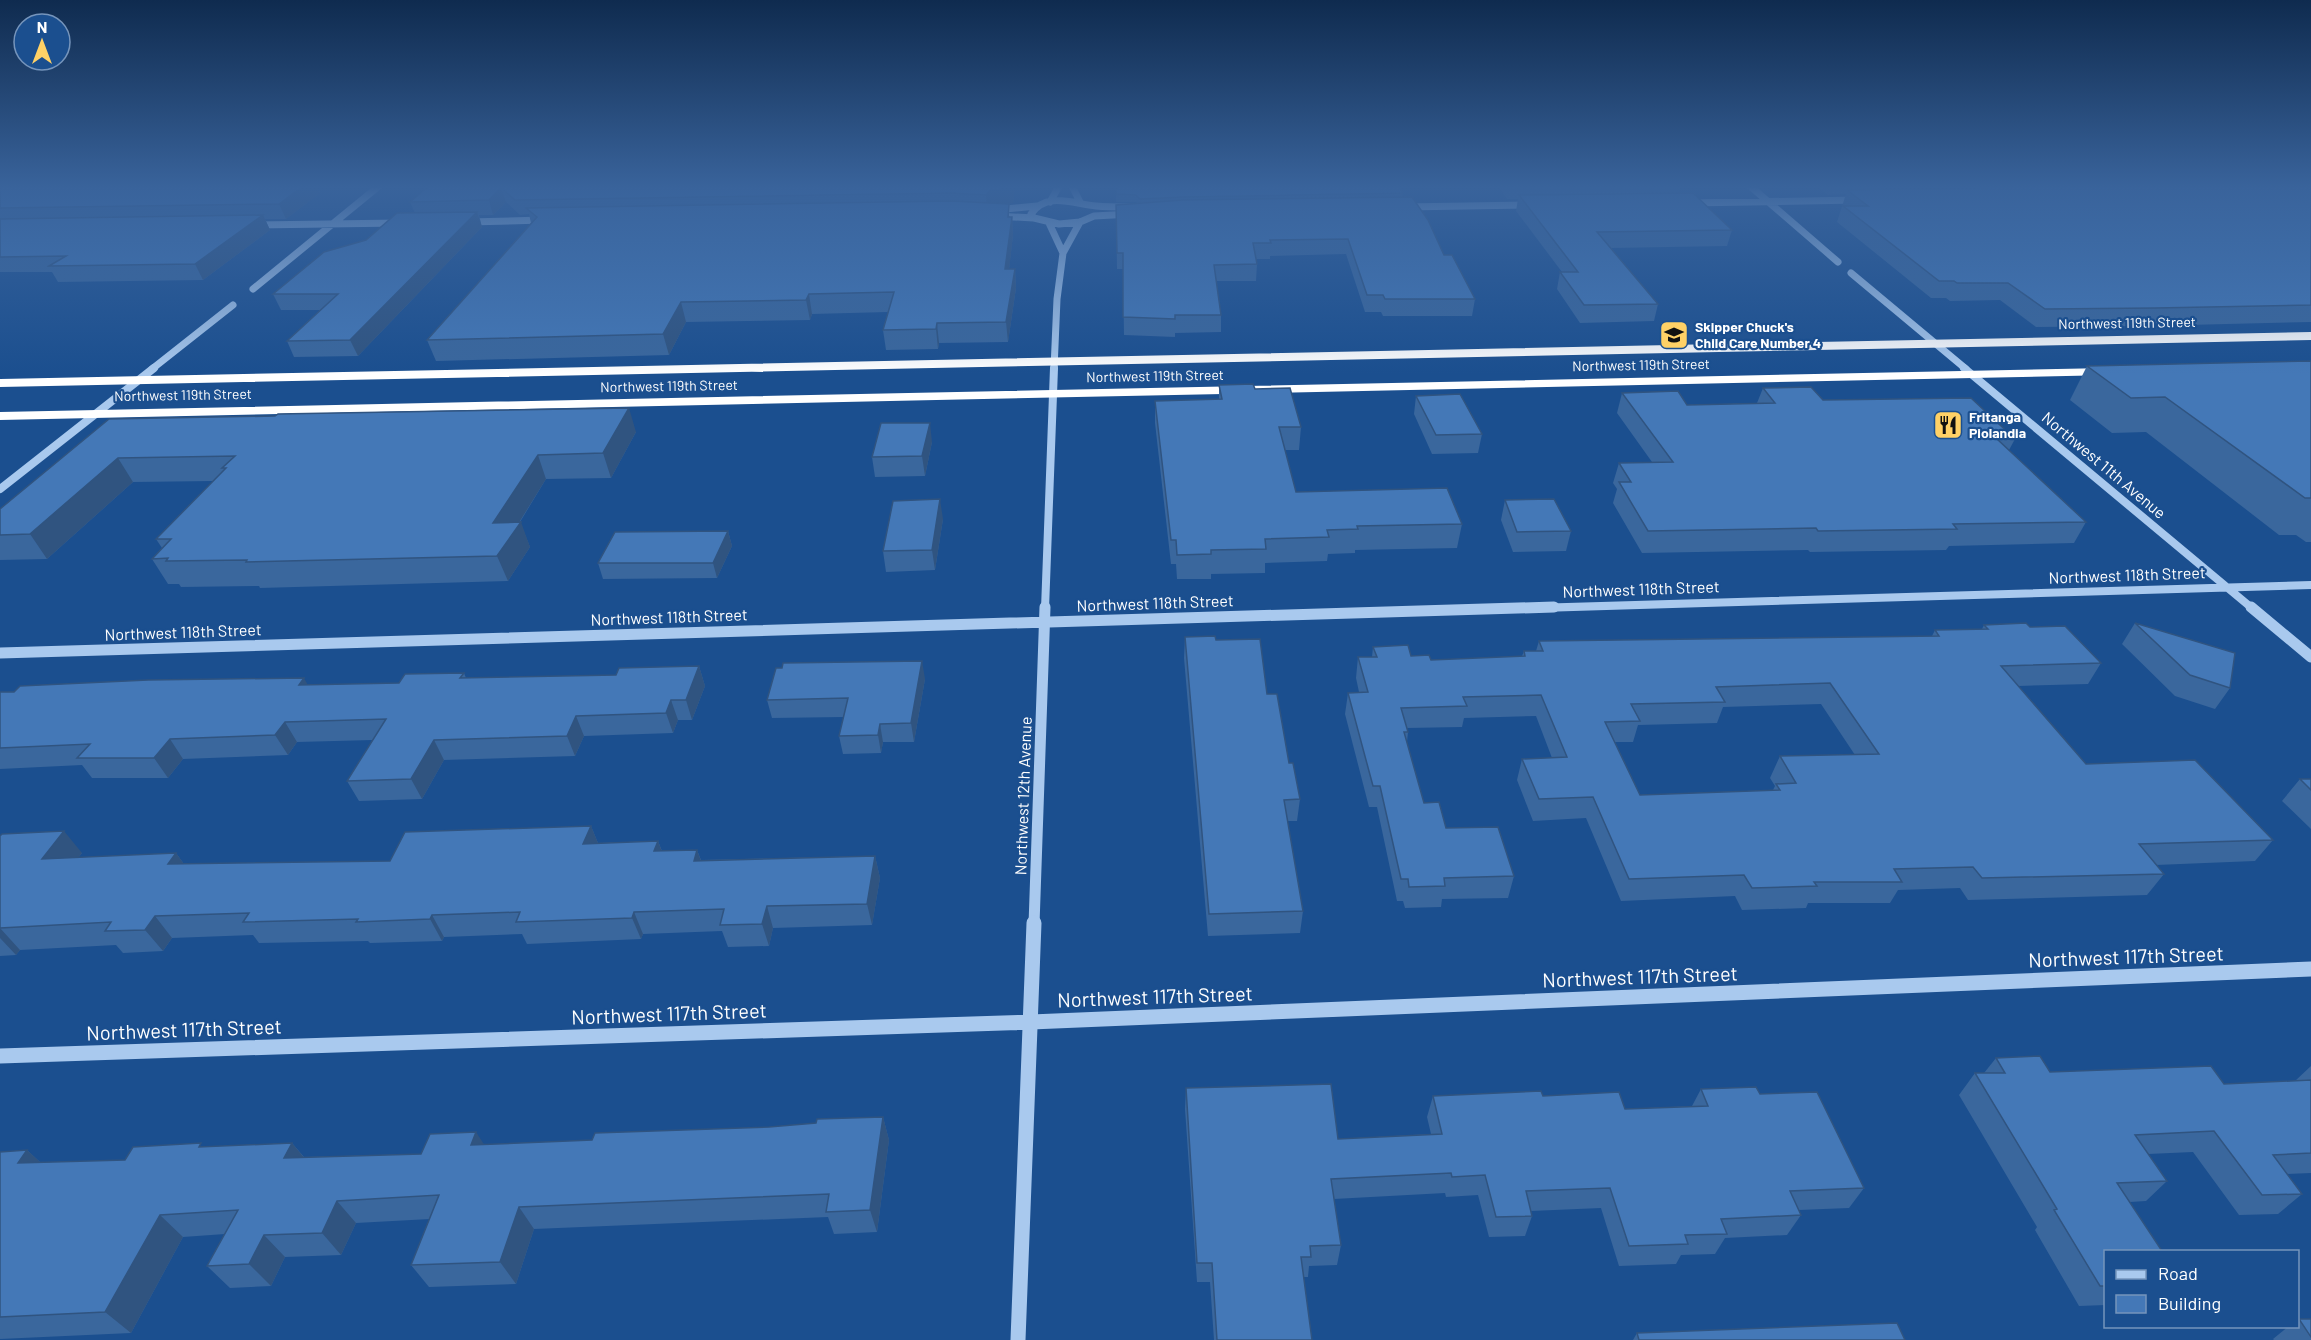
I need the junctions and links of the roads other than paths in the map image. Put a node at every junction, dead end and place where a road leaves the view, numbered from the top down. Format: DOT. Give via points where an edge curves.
graph roads {
  1 [pos="301,249"];
  2 [pos="1061,249"];
  3 [pos="1065,249"];
  4 [pos="1822,249"];
  5 [pos="1063,253"];
  6 [pos="1838,262"];
  7 [pos="1851,273"];
  8 [pos="253,289"];
  9 [pos="233,305"];
  10 [pos="2311,336"];
  11 [pos="1933,343"];
  12 [pos="1056,360"];
  13 [pos="2124,372"];
  14 [pos="1972,375"];
  15 [pos="141,380"];
  16 [pos="0,382"];
  17 [pos="1054,395"];
  18 [pos="95,414"];
  19 [pos="0,416"];
  20 [pos="0,489"];
  21 [pos="2311,585"];
  22 [pos="2228,587"];
  23 [pos="1047,621"];
  24 [pos="0,652"];
  25 [pos="2311,657"];
  26 [pos="2311,969"];
  27 [pos="1031,1022"];
  28 [pos="0,1056"];
  29 [pos="1018,1340"];
  1 -- 8 [label="street"];
  2 -- 5 [label="street"];
  3 -- 5 [label="street, Northwest 12th Avenue"];
  4 -- 6 [label="street"];
  5 -- 12 [label="street, Northwest 12th Avenue"];
  7 -- 11 [label="street, Northwest 11th Avenue"];
  9 -- 15 [label="street"];
  10 -- 11 [label="highway, Northwest 119th Street"];
  11 -- 12 [label="highway, Northwest 119th Street"];
  11 -- 14 [label="street, Northwest 11th Avenue"];
  12 -- 15 [label="highway, Northwest 119th Street"];
  12 -- 17 [label="street, Northwest 12th Avenue"];
  13 -- 14 [label="highway, Northwest 119th Street"];
  14 -- 17 [label="highway, Northwest 119th Street"];
  14 -- 22 [label="street, Northwest 11th Avenue"];
  15 -- 16 [label="highway, Northwest 119th Street"];
  15 -- 18 [label="street"];
  17 -- 18 [label="highway, Northwest 119th Street"];
  17 -- 23 [label="street, Northwest 12th Avenue"];
  18 -- 19 [label="highway, Northwest 119th Street"];
  18 -- 20 [label="street"];
  21 -- 22 [label="street, Northwest 118th Street"];
  22 -- 23 [label="street, Northwest 118th Street"];
  22 -- 25 [label="street, Northwest 11th Avenue"];
  23 -- 24 [label="street, Northwest 118th Street"];
  23 -- 27 [label="street, Northwest 12th Avenue"];
  26 -- 27 [label="street, Northwest 117th Street"];
  27 -- 28 [label="street, Northwest 117th Street"];
  27 -- 29 [label="street, Northwest 12th Avenue"];
}
